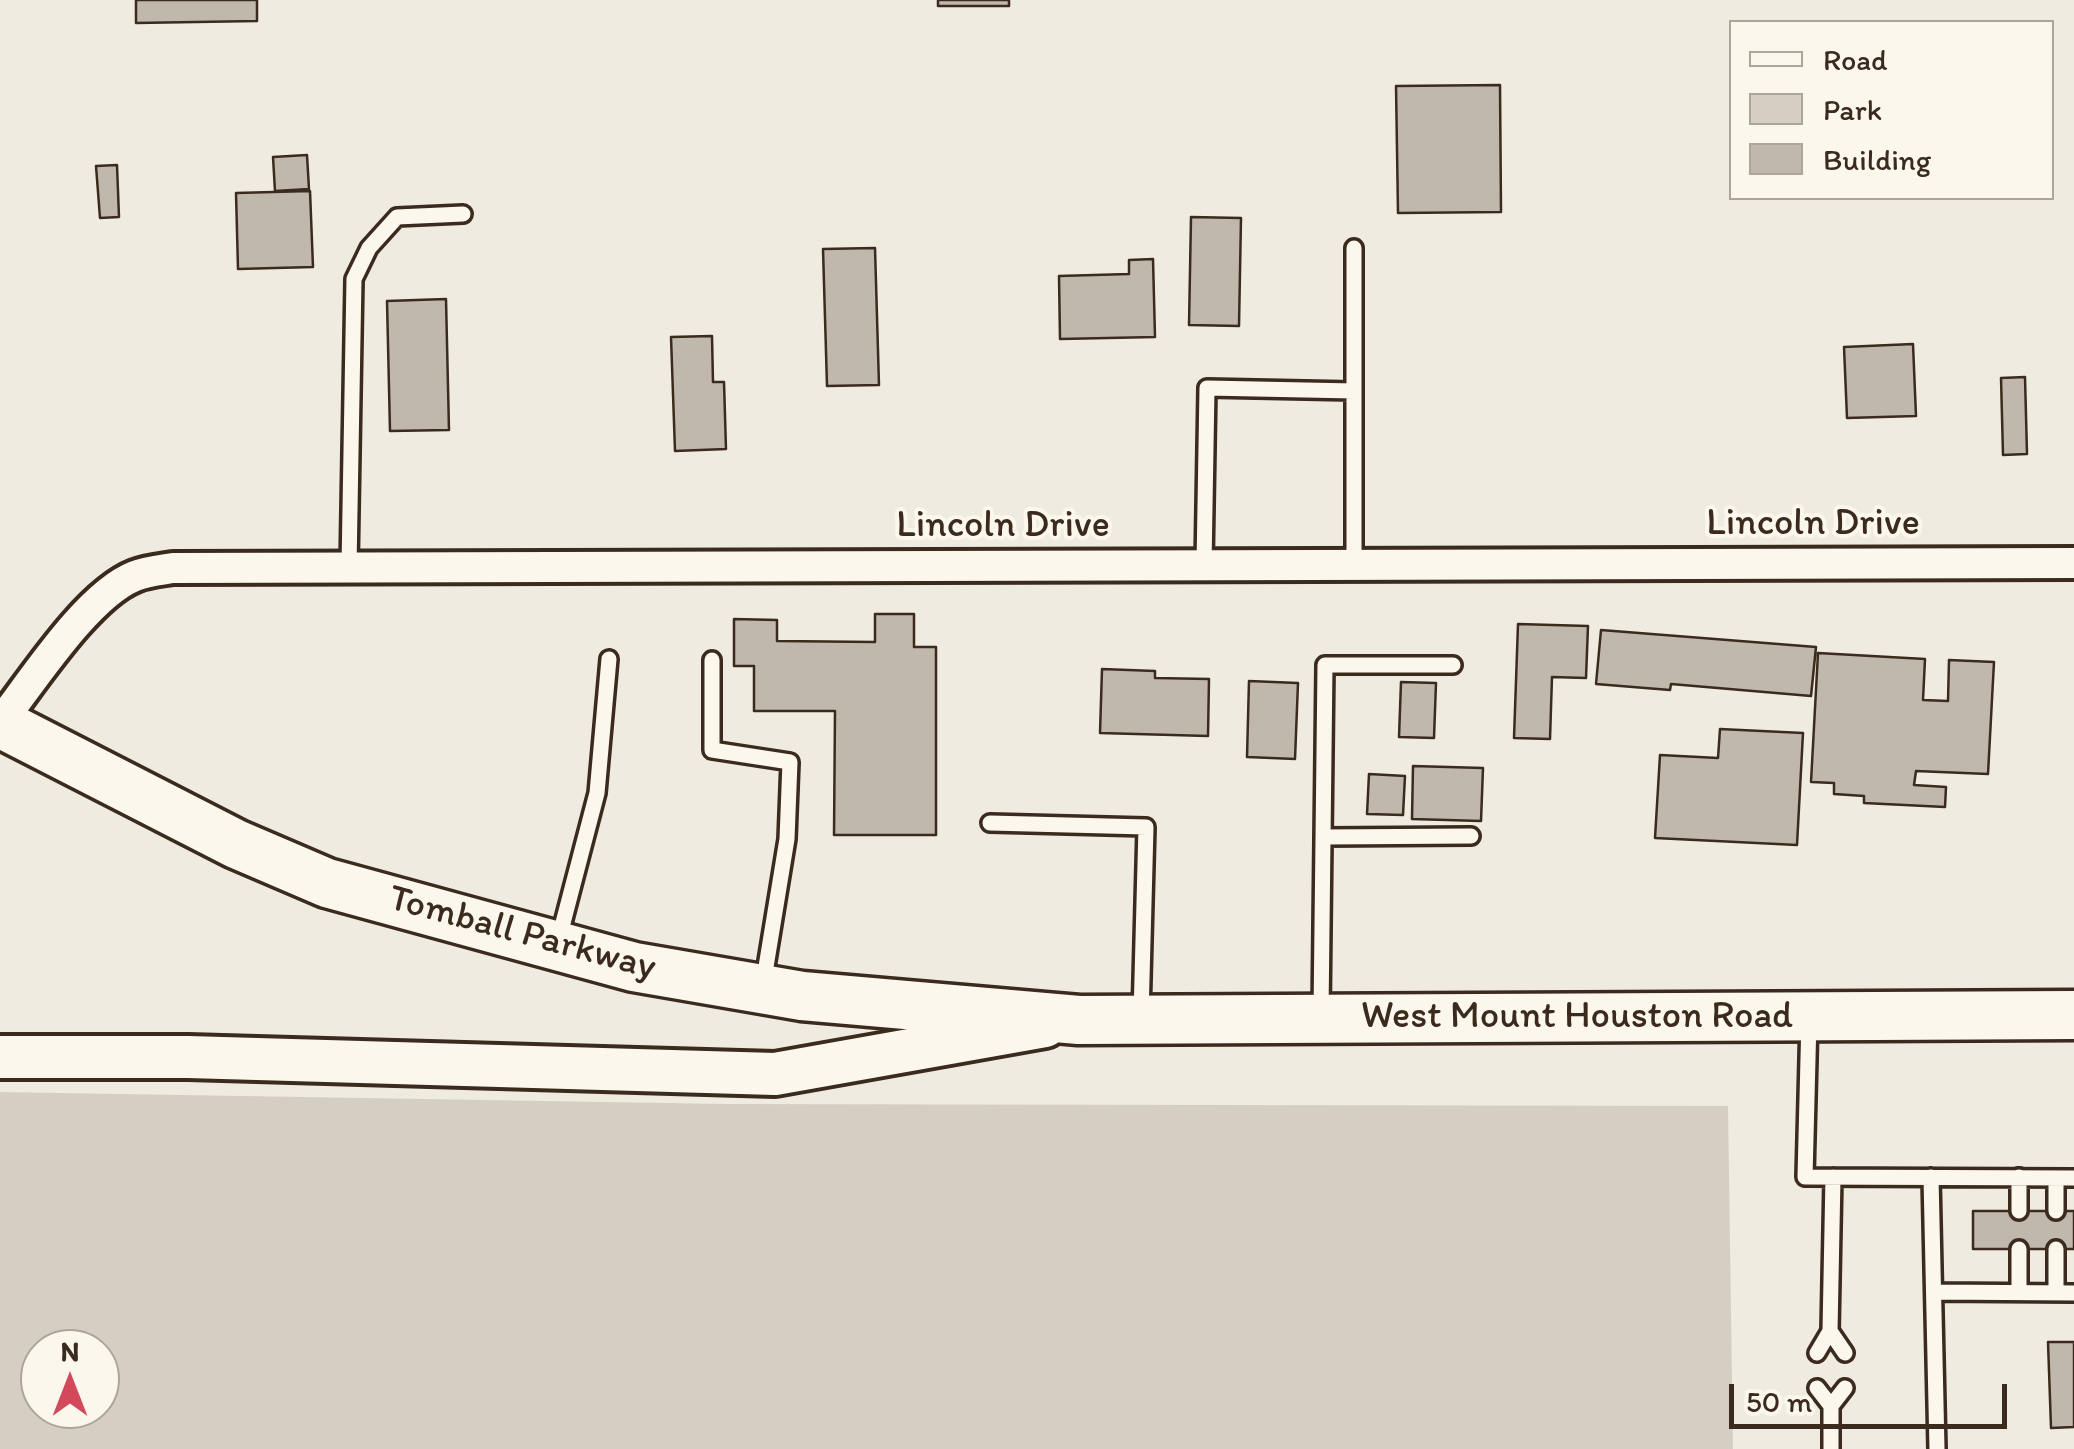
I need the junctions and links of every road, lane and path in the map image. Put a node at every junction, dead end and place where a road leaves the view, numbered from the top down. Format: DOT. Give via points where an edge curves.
graph roads {
  1 [pos="462,214"];
  2 [pos="1354,248"];
  3 [pos="1354,391"];
  4 [pos="2074,563"];
  5 [pos="1354,564"];
  6 [pos="1204,565"];
  7 [pos="349,567"];
  8 [pos="609,659"];
  9 [pos="712,660"];
  10 [pos="1452,664"];
  11 [pos="0,723"];
  12 [pos="990,823"];
  13 [pos="1471,836"];
  14 [pos="1325,837"];
  15 [pos="557,946"];
  16 [pos="762,989"];
  17 [pos="2074,1015"];
  18 [pos="1809,1016"];
  19 [pos="1320,1018"];
  20 [pos="1080,1020"];
  21 [pos="1140,1020"];
  22 [pos="0,1057"];
  23 [pos="1833,1177"];
  24 [pos="1931,1178"];
  25 [pos="2019,1178"];
  26 [pos="2056,1178"];
  27 [pos="2074,1178"];
  28 [pos="2019,1211"];
  29 [pos="2056,1211"];
  30 [pos="2019,1249"];
  31 [pos="2056,1249"];
  32 [pos="1934,1292"];
  33 [pos="2019,1292"];
  34 [pos="2056,1293"];
  35 [pos="2074,1293"];
  36 [pos="1830,1332"];
  37 [pos="1817,1353"];
  38 [pos="1845,1353"];
  39 [pos="1817,1388"];
  40 [pos="1845,1388"];
  41 [pos="1830,1406"];
  42 [pos="1831,1449"];
  43 [pos="1937,1449"];
  1 -- 7 [label="lane" via="397,217 368,248 354,279"];
  2 -- 3 [label="lane"];
  3 -- 5 [label="lane"];
  3 -- 6 [label="lane" via="1207,388"];
  4 -- 5 [label="street, Lincoln Drive"];
  5 -- 6 [label="street, Lincoln Drive"];
  6 -- 7 [label="street, Lincoln Drive"];
  7 -- 11 [label="street, Lincoln Drive" via="174,568 134,576 79,621"];
  8 -- 15 [label="lane" via="597,793"];
  9 -- 16 [label="lane" via="712,750 790,762 786,839"];
  10 -- 14 [label="lane" via="1326,664"];
  11 -- 15 [label="main road, Tomball Parkway" via="327,883"];
  12 -- 21 [label="lane" via="1146,827"];
  13 -- 14 [label="lane"];
  14 -- 19 [label="lane"];
  15 -- 16 [label="main road, Tomball Parkway"];
  16 -- 20 [label="main road, Tomball Parkway"];
  17 -- 18 [label="main road, West Mount Houston Road"];
  18 -- 19 [label="main road, West Mount Houston Road"];
  18 -- 23 [label="lane" via="1806,1177"];
  19 -- 21 [label="main road, West Mount Houston Road"];
  20 -- 21 [label="main road, West Mount Houston Road"];
  20 -- 22 [label="main road" via="775,1074 188,1056"];
  23 -- 24 [label="lane"];
  23 -- 36 [label="lane"];
  24 -- 25 [label="lane"];
  24 -- 32 [label="lane"];
  25 -- 26 [label="lane"];
  25 -- 28 [label="lane"];
  26 -- 27 [label="lane"];
  26 -- 29 [label="lane"];
  30 -- 33 [label="lane"];
  31 -- 34 [label="lane"];
  32 -- 33 [label="lane"];
  32 -- 43 [label="lane"];
  33 -- 34 [label="lane"];
  34 -- 35 [label="lane"];
  36 -- 37 [label="lane"];
  36 -- 38 [label="lane"];
  39 -- 41 [label="lane"];
  40 -- 41 [label="lane"];
  41 -- 42 [label="lane"];
}
